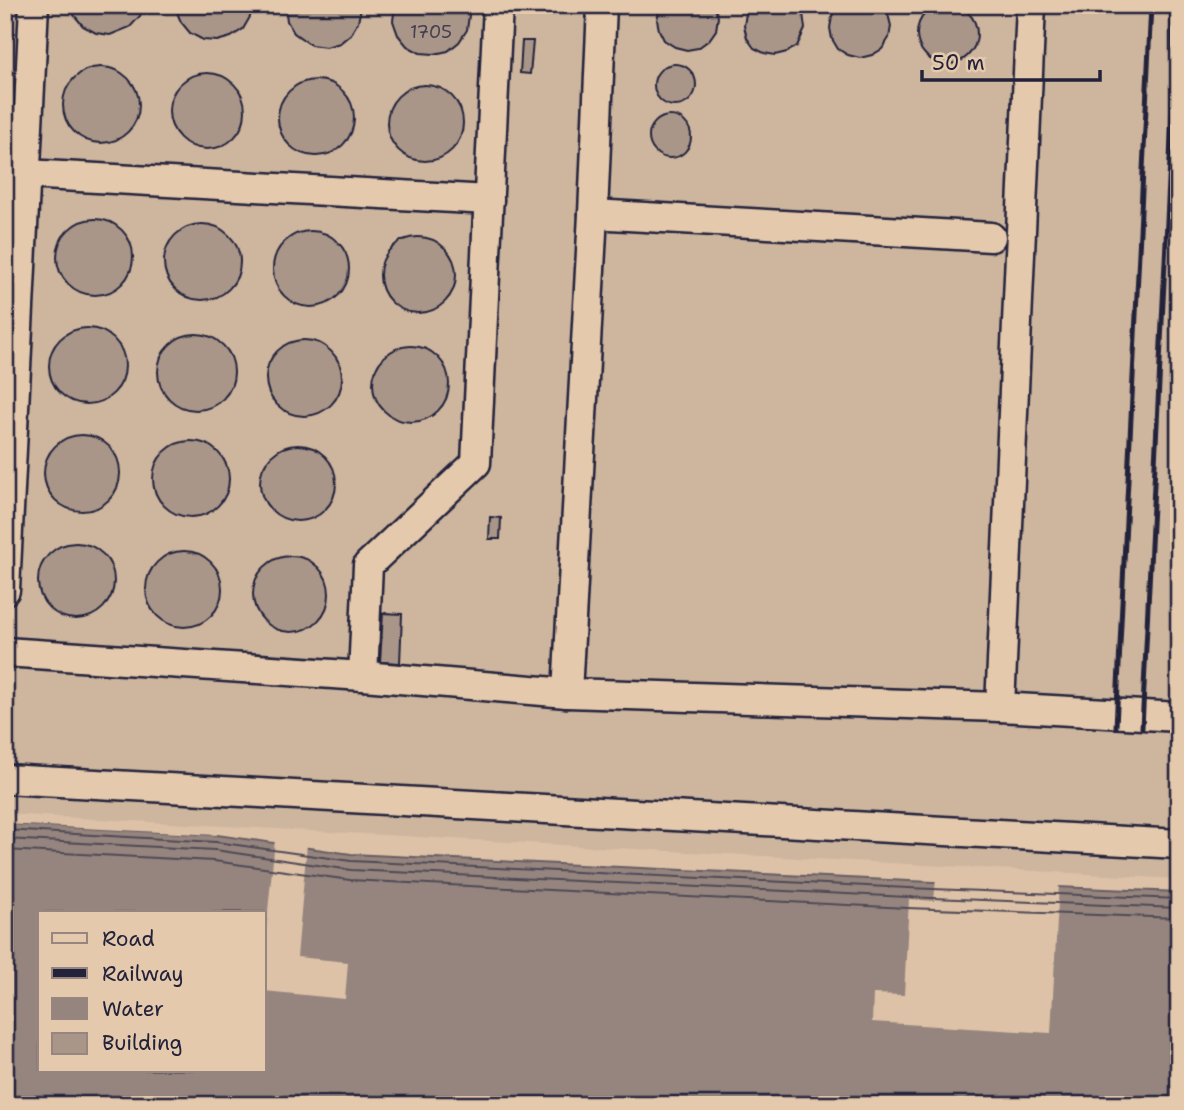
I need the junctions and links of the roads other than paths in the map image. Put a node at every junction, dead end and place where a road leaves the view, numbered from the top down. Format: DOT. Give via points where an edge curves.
graph roads {
  1 [pos="34,5"];
  2 [pos="498,5"];
  3 [pos="602,5"];
  4 [pos="1031,5"];
  5 [pos="17,98"];
  6 [pos="26,174"];
  7 [pos="489,200"];
  8 [pos="593,214"];
  9 [pos="990,237"];
  10 [pos="5,590"];
  11 [pos="5,652"];
  12 [pos="363,676"];
  13 [pos="567,693"];
  14 [pos="1000,706"];
  15 [pos="1179,718"];
  16 [pos="5,779"];
  17 [pos="1179,844"];
  1 -- 5 [label="lane"];
  2 -- 7 [label="lane"];
  3 -- 8 [label="lane"];
  4 -- 14 [label="lane"];
  5 -- 6 [label="lane"];
  6 -- 7 [label="lane"];
  6 -- 10 [label="lane"];
  7 -- 12 [label="lane" via="476,463 368,565"];
  8 -- 9 [label="lane"];
  8 -- 13 [label="lane"];
  11 -- 12 [label="lane"];
  12 -- 13 [label="lane"];
  13 -- 14 [label="lane"];
  14 -- 15 [label="lane"];
  16 -- 17 [label="lane"];
}
